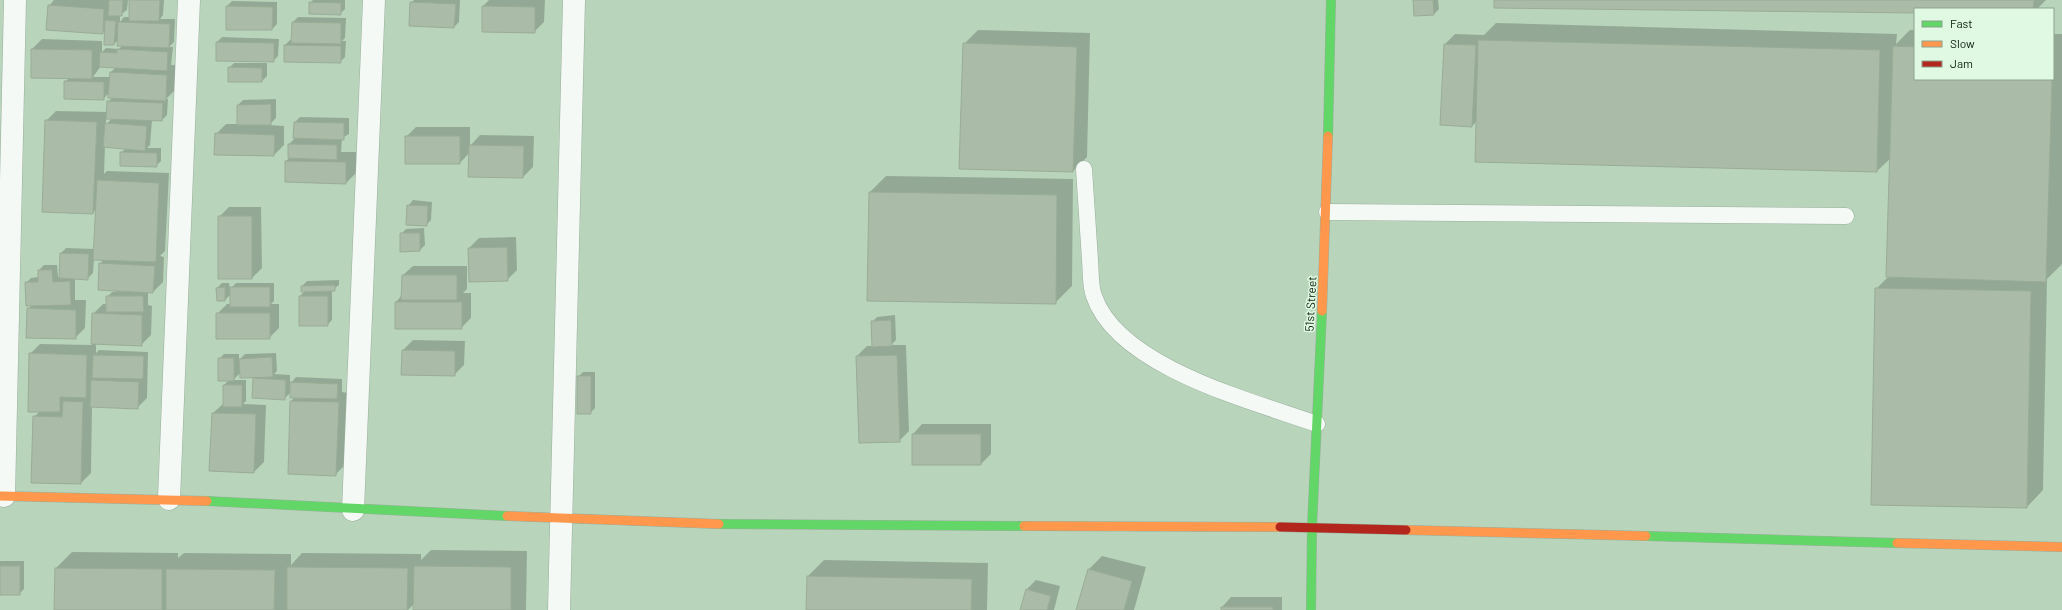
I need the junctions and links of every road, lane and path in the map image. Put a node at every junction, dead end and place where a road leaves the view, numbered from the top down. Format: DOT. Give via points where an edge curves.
graph roads {
  1 [pos="15,0"];
  2 [pos="189,0"];
  3 [pos="374,0"];
  4 [pos="574,0"];
  5 [pos="1331,0"];
  6 [pos="1084,169"];
  7 [pos="1327,212"];
  8 [pos="1846,216"];
  9 [pos="1317,424"];
  10 [pos="2,496"];
  11 [pos="169,500"];
  12 [pos="353,510"];
  13 [pos="561,520"];
  14 [pos="1312,527"];
  15 [pos="2062,546"];
  16 [pos="559,610"];
  17 [pos="1311,610"];
  1 -- 10 [label="street"];
  2 -- 11 [label="street"];
  3 -- 12 [label="street"];
  4 -- 13 [label="street"];
  5 -- 7 [label="street, 51st Street"];
  6 -- 9 [label="lane" via="1093,295 1102,316 1120,336 1148,355 1200,383"];
  7 -- 8 [label="lane"];
  7 -- 9 [label="street, 51st Street"];
  9 -- 14 [label="street, 51st Street"];
  10 -- 11 [label="street"];
  11 -- 12 [label="street"];
  12 -- 13 [label="street"];
  13 -- 14 [label="street" via="704,524"];
  13 -- 16 [label="street"];
  14 -- 15 [label="street"];
  14 -- 17 [label="street, 51st Street"];
}
